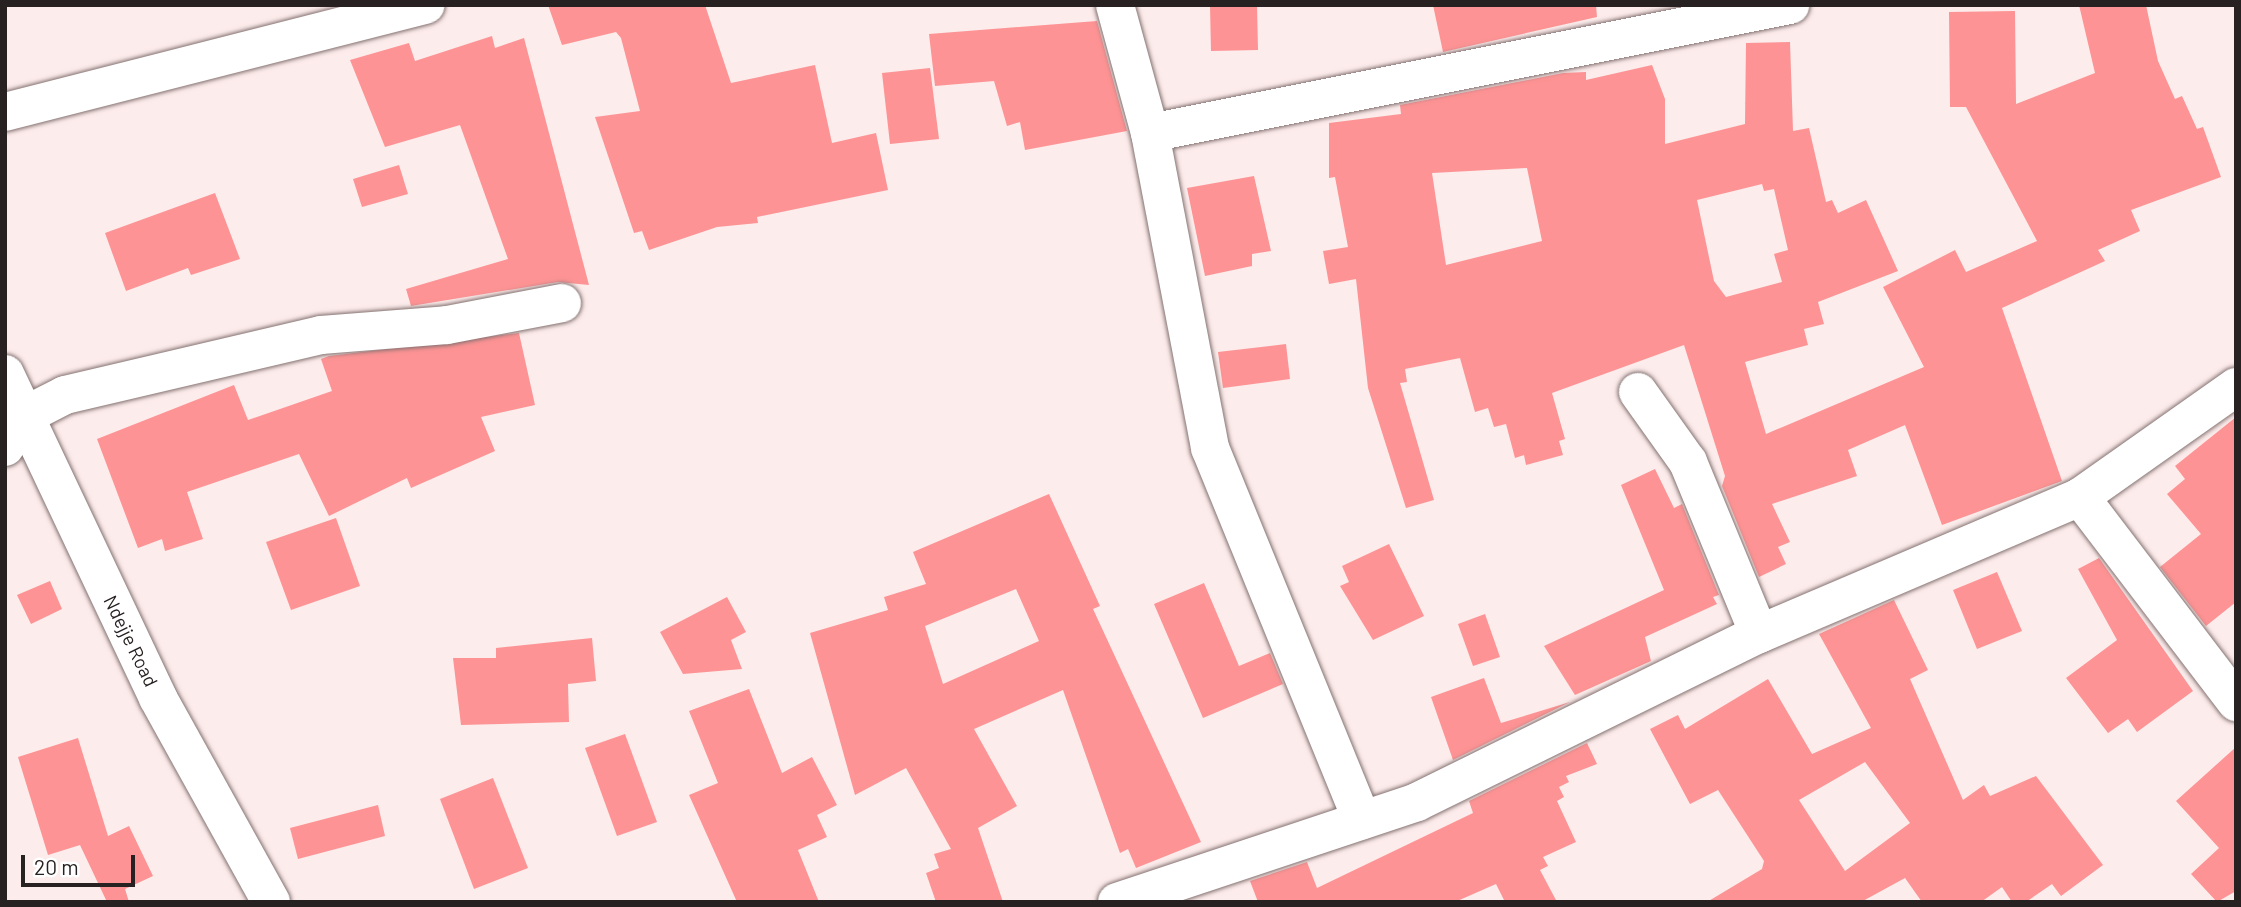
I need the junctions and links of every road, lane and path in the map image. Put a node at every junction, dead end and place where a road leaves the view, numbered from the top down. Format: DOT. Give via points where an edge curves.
graph roads {
  1 [pos="426,5"];
  2 [pos="1115,5"];
  3 [pos="1790,5"];
  4 [pos="5,112"];
  5 [pos="1150,133"];
  6 [pos="562,303"];
  7 [pos="5,374"];
  8 [pos="2236,387"];
  9 [pos="1638,392"];
  10 [pos="14,432"];
  11 [pos="2080,497"];
  12 [pos="1759,634"];
  13 [pos="2236,702"];
  14 [pos="1362,820"];
  15 [pos="271,902"];
  16 [pos="1117,902"];
  1 -- 4 [label="street"];
  2 -- 5 [label="street"];
  3 -- 5 [label="street"];
  5 -- 14 [label="street" via="1210,448"];
  6 -- 10 [label="street" via="447,325 321,335 65,395"];
  7 -- 10 [label="street, Ndejje Road"];
  8 -- 11 [label="street"];
  9 -- 12 [label="street" via="1688,462"];
  10 -- 15 [label="street, Ndejje Road"];
  11 -- 12 [label="street"];
  11 -- 13 [label="street"];
  12 -- 14 [label="street" via="1635,701 1417,802"];
  14 -- 16 [label="street"];
}
